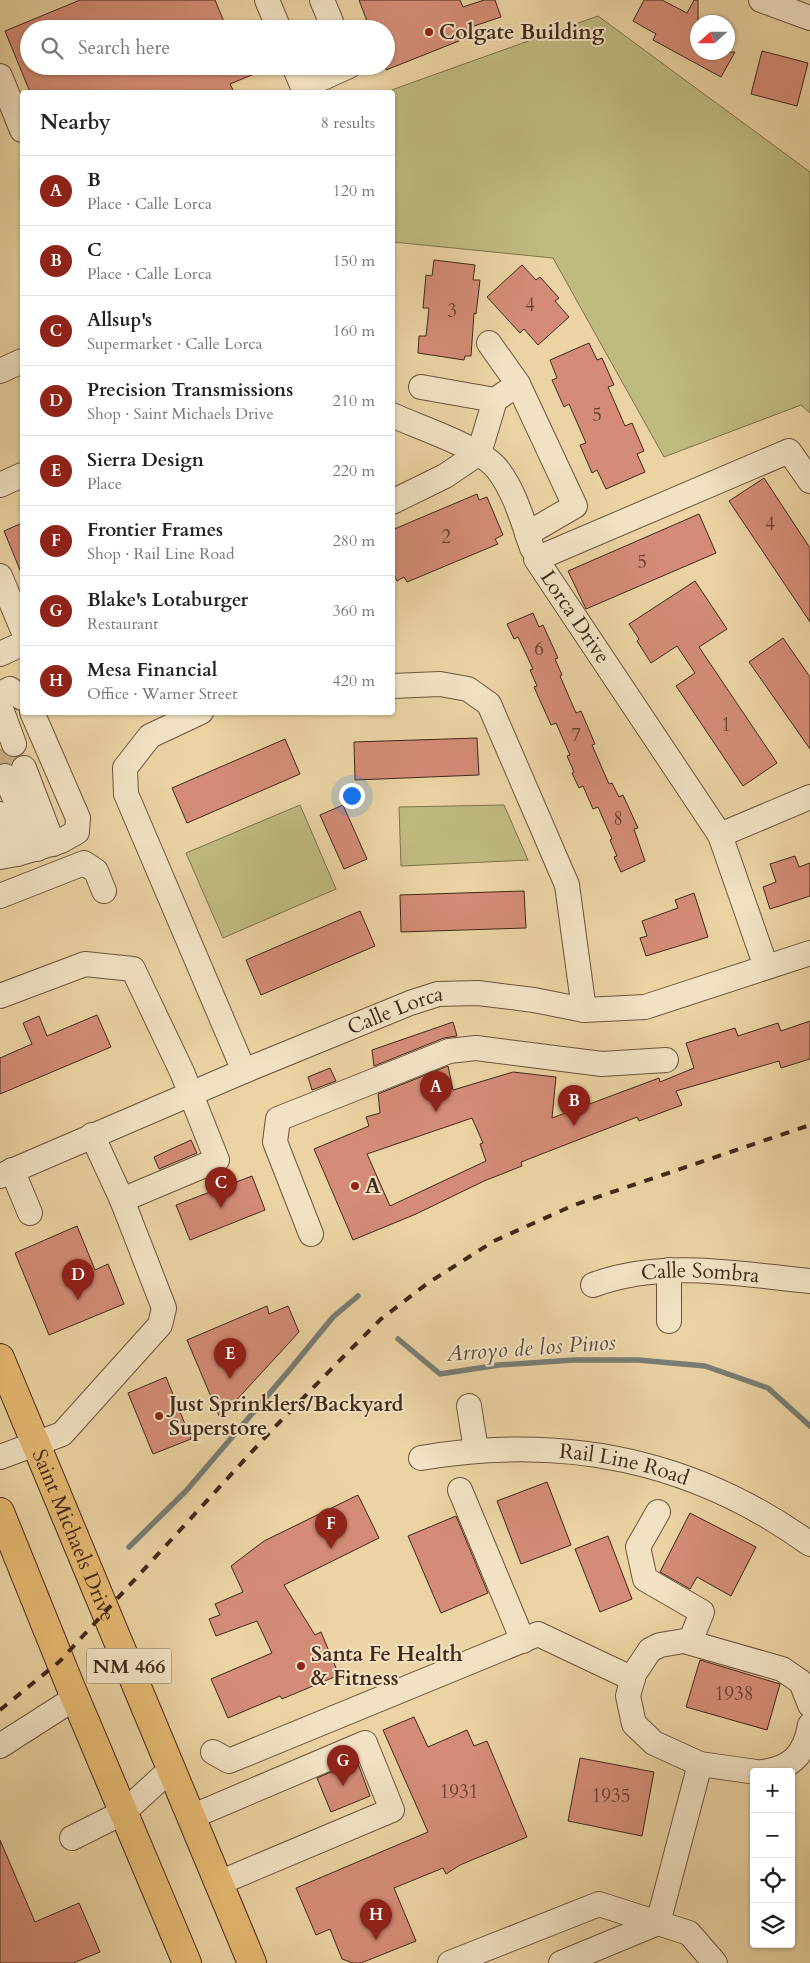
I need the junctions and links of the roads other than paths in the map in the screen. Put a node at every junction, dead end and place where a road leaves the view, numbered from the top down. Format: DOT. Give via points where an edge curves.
graph roads {
  1 [pos="267,0"];
  2 [pos="322,0"];
  3 [pos="761,0"];
  4 [pos="810,18"];
  5 [pos="275,20"];
  6 [pos="330,20"];
  7 [pos="322,75"];
  8 [pos="0,76"];
  9 [pos="301,82"];
  10 [pos="20,125"];
  11 [pos="489,343"];
  12 [pos="20,362"];
  13 [pos="0,371"];
  14 [pos="518,384"];
  15 [pos="421,387"];
  16 [pos="495,400"];
  17 [pos="395,416"];
  18 [pos="479,454"];
  19 [pos="20,476"];
  20 [pos="810,481"];
  21 [pos="0,485"];
  22 [pos="395,501"];
  23 [pos="527,534"];
  24 [pos="536,559"];
  25 [pos="0,576"];
  26 [pos="20,623"];
  27 [pos="20,645"];
  28 [pos="0,654"];
  29 [pos="395,686"];
  30 [pos="0,694"];
  31 [pos="20,696"];
  32 [pos="0,706"];
  33 [pos="33,715"];
  34 [pos="194,715"];
  35 [pos="6,743"];
  36 [pos="11,776"];
  37 [pos="810,797"];
  38 [pos="0,814"];
  39 [pos="720,835"];
  40 [pos="30,850"];
  41 [pos="104,891"];
  42 [pos="0,896"];
  43 [pos="810,953"];
  44 [pos="766,967"];
  45 [pos="0,996"];
  46 [pos="584,1010"];
  47 [pos="666,1060"];
  48 [pos="244,1071"];
  49 [pos="191,1093"];
  50 [pos="92,1135"];
  51 [pos="6,1173"];
  52 [pos="122,1200"];
  53 [pos="30,1213"];
  54 [pos="311,1234"];
  55 [pos="669,1270"];
  56 [pos="810,1281"];
  57 [pos="593,1286"];
  58 [pos="669,1321"];
  59 [pos="0,1358"];
  60 [pos="470,1406"];
  61 [pos="36,1445"];
  62 [pos="476,1450"];
  63 [pos="0,1457"];
  64 [pos="421,1458"];
  65 [pos="460,1490"];
  66 [pos="0,1512"];
  67 [pos="658,1512"];
  68 [pos="810,1544"];
  69 [pos="523,1641"];
  70 [pos="690,1642"];
  71 [pos="633,1678"];
  72 [pos="75,1698"];
  73 [pos="810,1705"];
  74 [pos="810,1725"];
  75 [pos="0,1746"];
  76 [pos="213,1752"];
  77 [pos="700,1764"];
  78 [pos="783,1768"];
  79 [pos="171,1769"];
  80 [pos="750,1771"];
  81 [pos="124,1812"];
  82 [pos="191,1817"];
  83 [pos="72,1838"];
  84 [pos="219,1883"];
  85 [pos="658,1923"];
  86 [pos="187,1963"];
  87 [pos="252,1963"];
  88 [pos="450,1963"];
  89 [pos="561,1963"];
  90 [pos="715,1963"];
  1 -- 5 [label="street"];
  2 -- 6 [label="street"];
  3 -- 4 [label="street"];
  7 -- 9 [label="street"];
  8 -- 10 [label="street"];
  11 -- 14 [label="street"];
  12 -- 13 [label="street"];
  14 -- 16 [label="street"];
  14 -- 23 [label="street" via="575,506"];
  15 -- 16 [label="street"];
  16 -- 18 [label="street"];
  17 -- 18 [label="street"];
  18 -- 22 [label="street" via="445,476"];
  18 -- 23 [label="street" via="497,468 508,485"];
  19 -- 21 [label="street"];
  20 -- 24 [label="street, Lorca Drive" via="789,451"];
  23 -- 24 [label="street"];
  24 -- 39 [label="street, Lorca Drive"];
  25 -- 26 [label="street"];
  27 -- 28 [label="street"];
  29 -- 46 [label="street" via="440,684 468,689 489,704 568,885"];
  30 -- 31 [label="street" via="10,689"];
  32 -- 35 [label="street"];
  33 -- 40 [label="street" via="78,818 77,832"];
  34 -- 48 [label="street" via="150,736 125,768 126,794"];
  36 -- 40 [label="street"];
  37 -- 39 [label="street"];
  38 -- 40 [label="street"];
  39 -- 44 [label="street, Lorca Drive"];
  41 -- 42 [label="street" via="96,871 84,863"];
  43 -- 44 [label="street, Calle Lorca"];
  44 -- 46 [label="street, Calle Lorca" via="645,1007"];
  45 -- 49 [label="street" via="85,964 133,969"];
  46 -- 48 [label="street, Calle Lorca" via="478,993 438,994"];
  47 -- 54 [label="street" via="602,1064 476,1048 449,1051 278,1119 274,1142"];
  48 -- 49 [label="street, Calle Lorca"];
  49 -- 50 [label="street, Calle Lorca"];
  49 -- 52 [label="street" via="217,1160"];
  50 -- 51 [label="street, Calle Lorca"];
  50 -- 52 [label="street"];
  51 -- 53 [label="street"];
  52 -- 61 [label="street" via="164,1308 160,1325 62,1434"];
  55 -- 56 [label="street, Calle Sombra"];
  55 -- 57 [label="street, Calle Sombra" via="628,1274"];
  55 -- 58 [label="street"];
  59 -- 61 [label="main road, Saint Michaels Drive / NM 466"];
  60 -- 62 [label="street"];
  61 -- 63 [label="street"];
  61 -- 79 [label="main road, Saint Michaels Drive / NM 466"];
  62 -- 64 [label="street, Rail Line Road"];
  62 -- 68 [label="street, Rail Line Road" via="521,1448 588,1453 654,1466 720,1491"];
  65 -- 69 [label="street"];
  66 -- 72 [label="main road, NM 466"];
  67 -- 70 [label="street" via="638,1547 645,1579 702,1612"];
  69 -- 71 [label="street" via="538,1634"];
  69 -- 76 [label="street" via="229,1761"];
  70 -- 71 [label="street" via="684,1640 650,1650"];
  70 -- 73 [label="street" via="782,1669 801,1682"];
  71 -- 77 [label="street" via="628,1696 634,1724 654,1743"];
  72 -- 75 [label="street"];
  72 -- 81 [label="main road, NM 466"];
  74 -- 78 [label="street" via="807,1741 799,1755"];
  77 -- 80 [label="street"];
  77 -- 85 [label="street"];
  79 -- 81 [label="street"];
  79 -- 82 [label="main road, Saint Michaels Drive / NM 466"];
  81 -- 83 [label="street"];
  81 -- 86 [label="main road, NM 466"];
  82 -- 84 [label="main road, Saint Michaels Drive / NM 466"];
  82 -- 84 [label="street" via="365,1743 392,1810"];
  84 -- 87 [label="main road, Saint Michaels Drive / NM 466"];
  85 -- 88 [label="street" via="599,1904"];
  85 -- 89 [label="street"];
  85 -- 90 [label="street" via="689,1933"];
}
